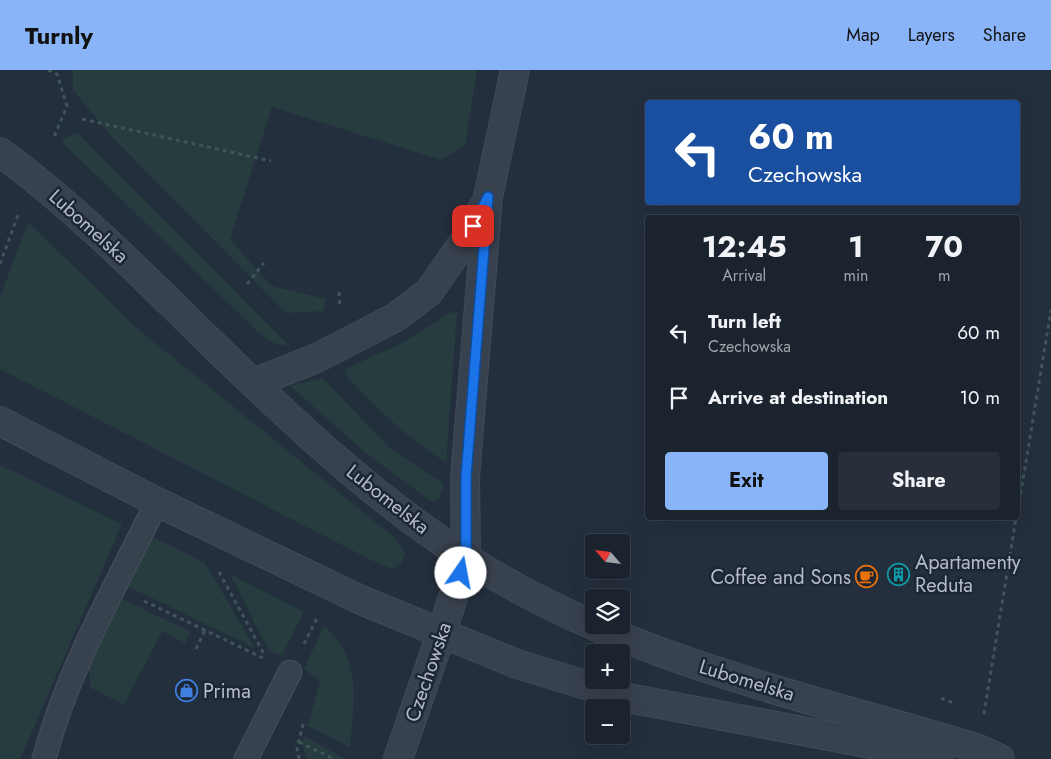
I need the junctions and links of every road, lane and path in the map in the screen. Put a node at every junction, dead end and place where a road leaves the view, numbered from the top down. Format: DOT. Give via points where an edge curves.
graph roads {
  1 [pos="48,70"];
  2 [pos="515,70"];
  3 [pos="82,119"];
  4 [pos="54,137"];
  5 [pos="0,152"];
  6 [pos="271,161"];
  7 [pos="488,197"];
  8 [pos="18,215"];
  9 [pos="264,263"];
  10 [pos="0,264"];
  11 [pos="247,284"];
  12 [pos="1051,310"];
  13 [pos="254,383"];
  14 [pos="0,421"];
  15 [pos="1020,498"];
  16 [pos="157,502"];
  17 [pos="1016,520"];
  18 [pos="466,558"];
  19 [pos="115,587"];
  20 [pos="322,609"];
  21 [pos="205,630"];
  22 [pos="441,634"];
  23 [pos="196,649"];
  24 [pos="268,660"];
  25 [pos="290,672"];
  26 [pos="982,722"];
  27 [pos="299,742"];
  28 [pos="44,759"];
  29 [pos="246,759"];
  30 [pos="334,759"];
  31 [pos="398,759"];
  32 [pos="938,759"];
  33 [pos="1000,759"];
  1 -- 4 [label="path" via="58,74 67,106"];
  2 -- 7 [label="street, Czechowska"];
  3 -- 6 [label="path"];
  5 -- 13 [label="street, Lubomelska" via="110,244"];
  7 -- 13 [label="street, Czechowska" via="465,240 430,292 387,321 317,358"];
  7 -- 18 [label="street, Czechowska" via="466,477"];
  8 -- 10 [label="path"];
  9 -- 11 [label="path"];
  12 -- 15 [label="path"];
  13 -- 18 [label="street, Lubomelska" via="351,472"];
  14 -- 16 [label="street, Lubomelska"];
  16 -- 19 [label="lane"];
  16 -- 22 [label="street, Lubomelska"];
  17 -- 26 [label="path"];
  18 -- 22 [label="street, Czechowska"];
  18 -- 33 [label="street, Lubomelska" via="543,602 645,647 775,690 976,748"];
  19 -- 21 [label="path"];
  19 -- 28 [label="lane" via="75,667"];
  20 -- 25 [label="path"];
  21 -- 23 [label="path"];
  21 -- 24 [label="path"];
  22 -- 31 [label="street, Czechowska"];
  22 -- 32 [label="street, Lubomelska" via="517,664 628,698"];
  25 -- 29 [label="lane"];
  27 -- 30 [label="path"];
}
